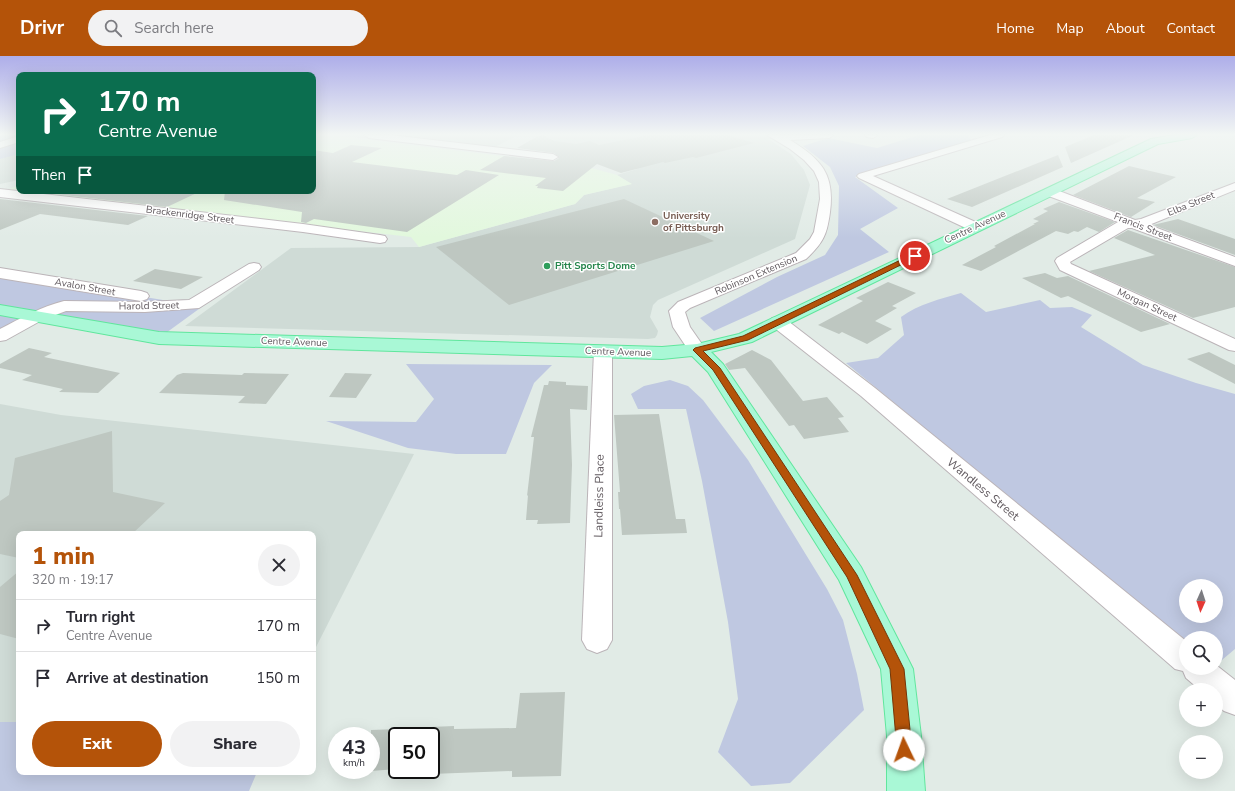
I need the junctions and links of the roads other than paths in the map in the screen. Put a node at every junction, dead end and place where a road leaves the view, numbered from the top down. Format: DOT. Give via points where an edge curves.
graph roads {
  1 [pos="817,169"];
  2 [pos="885,169"];
  3 [pos="1097,169"];
  4 [pos="1234,188"];
  5 [pos="1050,192"];
  6 [pos="0,193"];
  7 [pos="1134,224"];
  8 [pos="975,227"];
  9 [pos="380,239"];
  10 [pos="1062,261"];
  11 [pos="1235,262"];
  12 [pos="254,266"];
  13 [pos="0,273"];
  14 [pos="193,305"];
  15 [pos="0,310"];
  16 [pos="36,316"];
  17 [pos="778,322"];
  18 [pos="0,336"];
  19 [pos="1235,346"];
  20 [pos="697,350"];
  21 [pos="603,351"];
  22 [pos="597,640"];
  23 [pos="1179,653"];
  24 [pos="1205,675"];
  25 [pos="1235,700"];
  26 [pos="906,791"];
  1 -- 20 [label="street, Robinson Extension" via="824,178 826,194 821,234 801,256 684,305 677,311 681,326"];
  2 -- 8 [label="street" via="863,176"];
  3 -- 5 [label="main road, Centre Avenue"];
  4 -- 7 [label="street, Elba Street" via="1143,223"];
  5 -- 7 [label="street, Francis Street"];
  5 -- 8 [label="main road, Centre Avenue"];
  6 -- 9 [label="street, Brackenridge Street"];
  7 -- 10 [label="street, Elba Street" via="1124,224"];
  7 -- 11 [label="street, Francis Street"];
  8 -- 17 [label="main road, Centre Avenue"];
  10 -- 19 [label="street, Morgan Street" via="1065,267"];
  12 -- 14 [label="street, Harold Street"];
  13 -- 14 [label="street, Avalon Street"];
  14 -- 16 [label="street, Harold Street" via="64,306"];
  15 -- 16 [label="main road, Centre Avenue"];
  16 -- 18 [label="street, Harold Street"];
  16 -- 21 [label="main road, Centre Avenue" via="159,338"];
  17 -- 20 [label="main road, Centre Avenue" via="745,338"];
  17 -- 23 [label="street, Wandless Street" via="868,392"];
  20 -- 21 [label="main road, Centre Avenue" via="662,353"];
  20 -- 26 [label="main road" via="716,368 851,575 897,669 904,736"];
  21 -- 22 [label="street, Landleiss Place"];
  24 -- 25 [label="street"];
}
